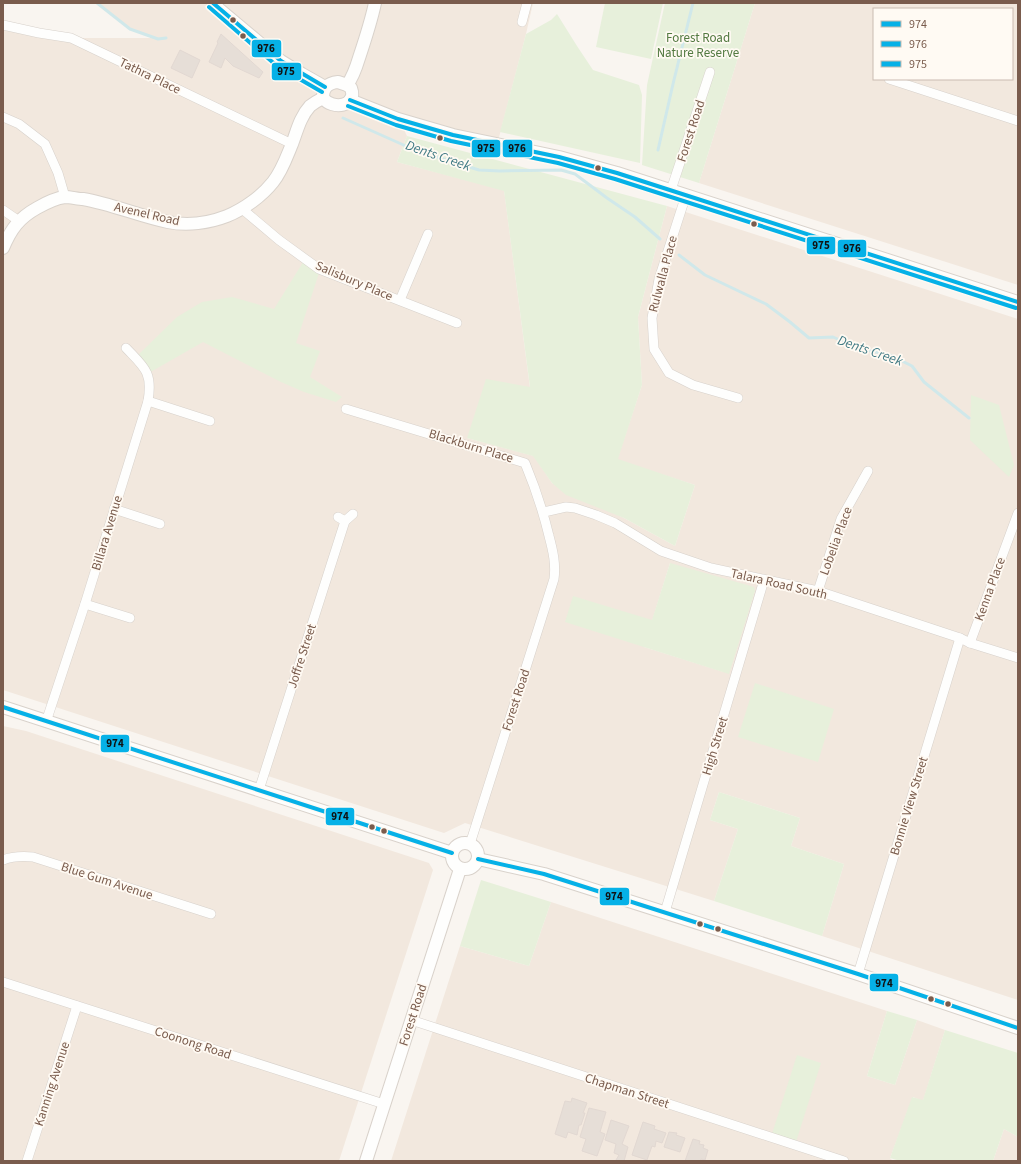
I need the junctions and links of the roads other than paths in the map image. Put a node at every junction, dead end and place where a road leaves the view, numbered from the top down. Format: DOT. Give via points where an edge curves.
graph roads {
  1 [pos="213,3"];
  2 [pos="375,3"];
  3 [pos="527,3"];
  4 [pos="522,22"];
  5 [pos="3,25"];
  6 [pos="710,72"];
  7 [pos="892,80"];
  8 [pos="347,85"];
  9 [pos="324,92"];
  10 [pos="350,100"];
  11 [pos="3,117"];
  12 [pos="1018,121"];
  13 [pos="292,144"];
  14 [pos="671,190"];
  15 [pos="686,194"];
  16 [pos="65,197"];
  17 [pos="242,208"];
  18 [pos="3,210"];
  19 [pos="19,220"];
  20 [pos="428,234"];
  21 [pos="3,248"];
  22 [pos="400,300"];
  23 [pos="1018,302"];
  24 [pos="457,323"];
  25 [pos="126,348"];
  26 [pos="738,398"];
  27 [pos="148,401"];
  28 [pos="346,408"];
  29 [pos="210,421"];
  30 [pos="868,471"];
  31 [pos="114,509"];
  32 [pos="544,512"];
  33 [pos="1018,513"];
  34 [pos="353,514"];
  35 [pos="160,524"];
  36 [pos="554,580"];
  37 [pos="764,580"];
  38 [pos="818,591"];
  39 [pos="85,604"];
  40 [pos="130,618"];
  41 [pos="960,638"];
  42 [pos="970,643"];
  43 [pos="1018,658"];
  44 [pos="3,708"];
  45 [pos="46,722"];
  46 [pos="259,790"];
  47 [pos="470,844"];
  48 [pos="452,854"];
  49 [pos="478,859"];
  50 [pos="3,860"];
  51 [pos="460,869"];
  52 [pos="665,912"];
  53 [pos="211,914"];
  54 [pos="858,974"];
  55 [pos="3,982"];
  56 [pos="76,1006"];
  57 [pos="411,1020"];
  58 [pos="1018,1028"];
  59 [pos="384,1104"];
  60 [pos="26,1161"];
  61 [pos="366,1161"];
  62 [pos="844,1161"];
  1 -- 9 [label="street" via="281,61"];
  2 -- 8 [label="street" via="352,79"];
  3 -- 4 [label="street"];
  5 -- 13 [label="street, Tathra Place" via="71,38"];
  6 -- 14 [label="street, Forest Road"];
  7 -- 12 [label="street"];
  8 -- 9 [label="street" via="331,83"];
  8 -- 10 [label="street" via="352,91"];
  9 -- 10 [label="street" via="326,102 332,105 343,105"];
  9 -- 13 [label="street, Avenel Road" via="300,120"];
  10 -- 14 [label="street" via="398,119 453,135 581,162"];
  11 -- 16 [label="street" via="18,124 45,144"];
  13 -- 17 [label="street, Avenel Road" via="274,182"];
  14 -- 15 [label="street"];
  15 -- 23 [label="street"];
  15 -- 26 [label="street, Rulwalla Place" via="659,279 652,318 654,349 669,373 693,385"];
  16 -- 17 [label="street, Avenel Road" via="98,202 132,213 180,223 213,220 228,216"];
  16 -- 19 [label="street, Avenel Road" via="44,204"];
  17 -- 22 [label="street, Salisbury Place" via="279,240 319,269"];
  18 -- 19 [label="street"];
  19 -- 21 [label="street, Avenel Road" via="8,235"];
  20 -- 22 [label="street"];
  22 -- 24 [label="street, Salisbury Place"];
  25 -- 27 [label="street, Billara Avenue" via="150,379"];
  27 -- 29 [label="street"];
  27 -- 31 [label="street, Billara Avenue"];
  28 -- 32 [label="street, Blackburn Place" via="525,462"];
  30 -- 38 [label="street, Lobelia Place" via="841,518"];
  31 -- 35 [label="street"];
  31 -- 39 [label="street, Billara Avenue"];
  32 -- 36 [label="street, Blackburn Place" via="554,555"];
  32 -- 37 [label="street, Talara Road South" via="575,508 607,519 668,554 711,568"];
  33 -- 42 [label="street, Kenna Place"];
  34 -- 46 [label="street, Joffre Street" via="342,519"];
  36 -- 47 [label="street, Forest Road"];
  37 -- 38 [label="street, Talara Road South"];
  37 -- 52 [label="street, High Street"];
  38 -- 41 [label="street, Talara Road South"];
  39 -- 40 [label="street"];
  39 -- 45 [label="street, Billara Avenue"];
  41 -- 42 [label="street, Talara Road South"];
  41 -- 54 [label="street, Bonnie View Street"];
  42 -- 43 [label="street, Talara Road South"];
  44 -- 45 [label="street"];
  45 -- 46 [label="street"];
  46 -- 48 [label="street"];
  47 -- 48 [label="street" via="460,843"];
  47 -- 49 [label="street" via="476,848"];
  48 -- 51 [label="street" via="452,861"];
  49 -- 51 [label="street" via="469,869"];
  49 -- 52 [label="street" via="544,874"];
  50 -- 53 [label="street, Blue Gum Avenue" via="14,856 33,857"];
  51 -- 57 [label="street, Forest Road"];
  52 -- 54 [label="street"];
  54 -- 58 [label="street"];
  55 -- 56 [label="street, Coonong Road"];
  56 -- 59 [label="street, Coonong Road"];
  56 -- 60 [label="street, Kanning Avenue"];
  57 -- 59 [label="street, Forest Road"];
  57 -- 62 [label="street, Chapman Street"];
  59 -- 61 [label="street, Forest Road"];
}
